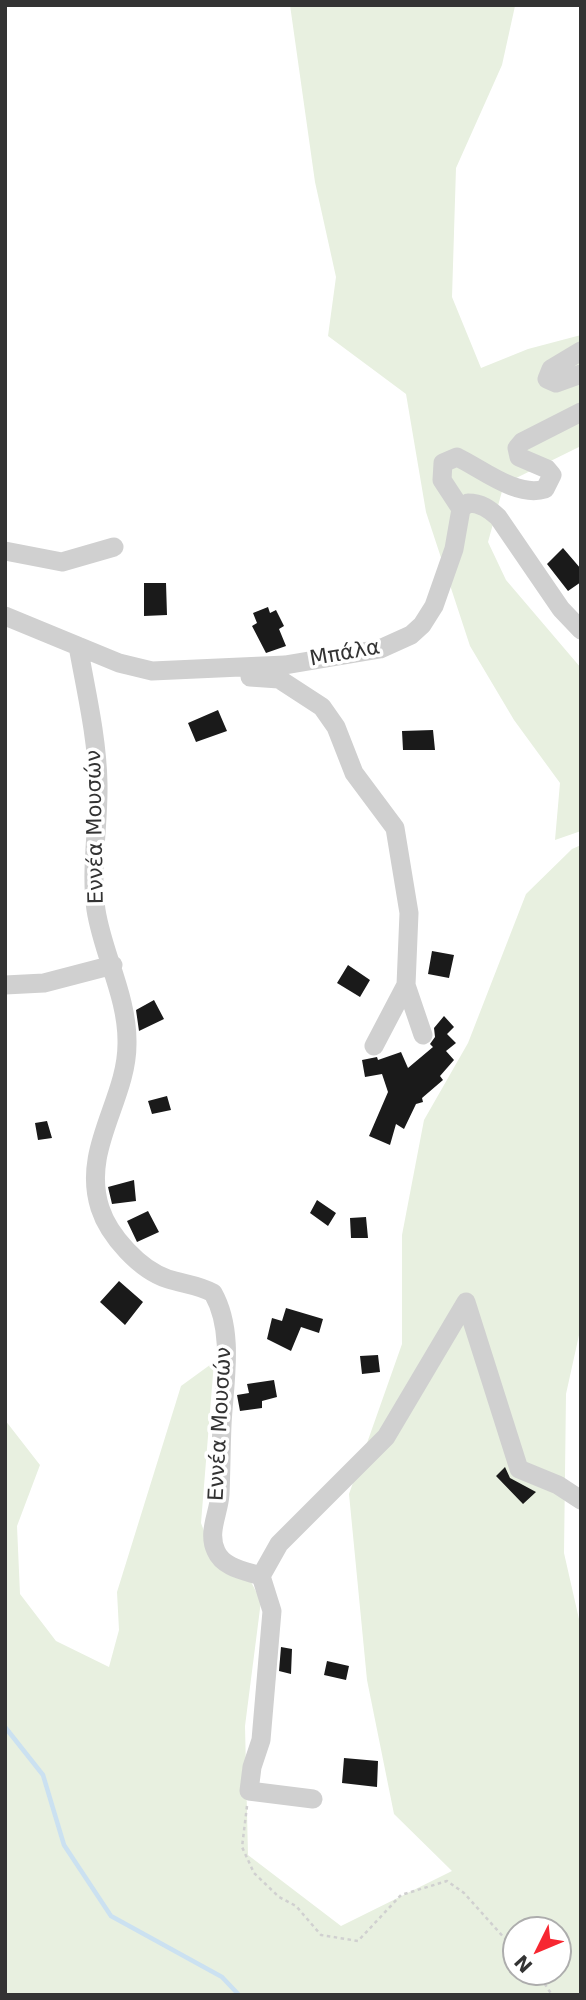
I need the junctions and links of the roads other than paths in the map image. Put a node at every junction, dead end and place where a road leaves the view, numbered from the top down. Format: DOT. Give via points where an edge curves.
graph roads {
  1 [pos="581,351"];
  2 [pos="581,374"];
  3 [pos="581,412"];
  4 [pos="461,509"];
  5 [pos="114,547"];
  6 [pos="5,551"];
  7 [pos="5,616"];
  8 [pos="581,629"];
  9 [pos="78,646"];
  10 [pos="152,671"];
  11 [pos="113,965"];
  12 [pos="5,985"];
  13 [pos="407,985"];
  14 [pos="423,1035"];
  15 [pos="373,1046"];
  16 [pos="581,1500"];
  17 [pos="261,1576"];
  18 [pos="313,1799"];
  1 -- 2 [label="street" via="551,369 547,379 556,383"];
  3 -- 4 [label="street" via="517,448 519,457 552,475 545,489 522,491 457,457 443,463 442,480"];
  4 -- 8 [label="street" via="475,503 498,517 561,609"];
  4 -- 10 [label="street, Μπάλα" via="454,549 434,606 422,625 396,643 285,665"];
  5 -- 6 [label="street" via="62,562"];
  7 -- 9 [label="street, Μπάλα"];
  9 -- 10 [label="street, Μπάλα"];
  9 -- 11 [label="street, Εννέα Μουσών" via="98,778 96,911"];
  10 -- 13 [label="street" via="184,679 279,679 322,706 355,773 395,828 409,913"];
  11 -- 12 [label="street" via="44,983"];
  11 -- 17 [label="street, Εννέα Μουσών" via="127,1043 124,1069 97,1152 100,1209 111,1230 148,1268 166,1279 204,1288 214,1293 220,1304 226,1345 220,1496 212,1532 221,1560"];
  13 -- 14 [label="street"];
  13 -- 15 [label="street"];
  16 -- 17 [label="street" via="519,1469 466,1302 386,1437 279,1544"];
  17 -- 18 [label="street" via="272,1611 261,1740 249,1791"];
}
